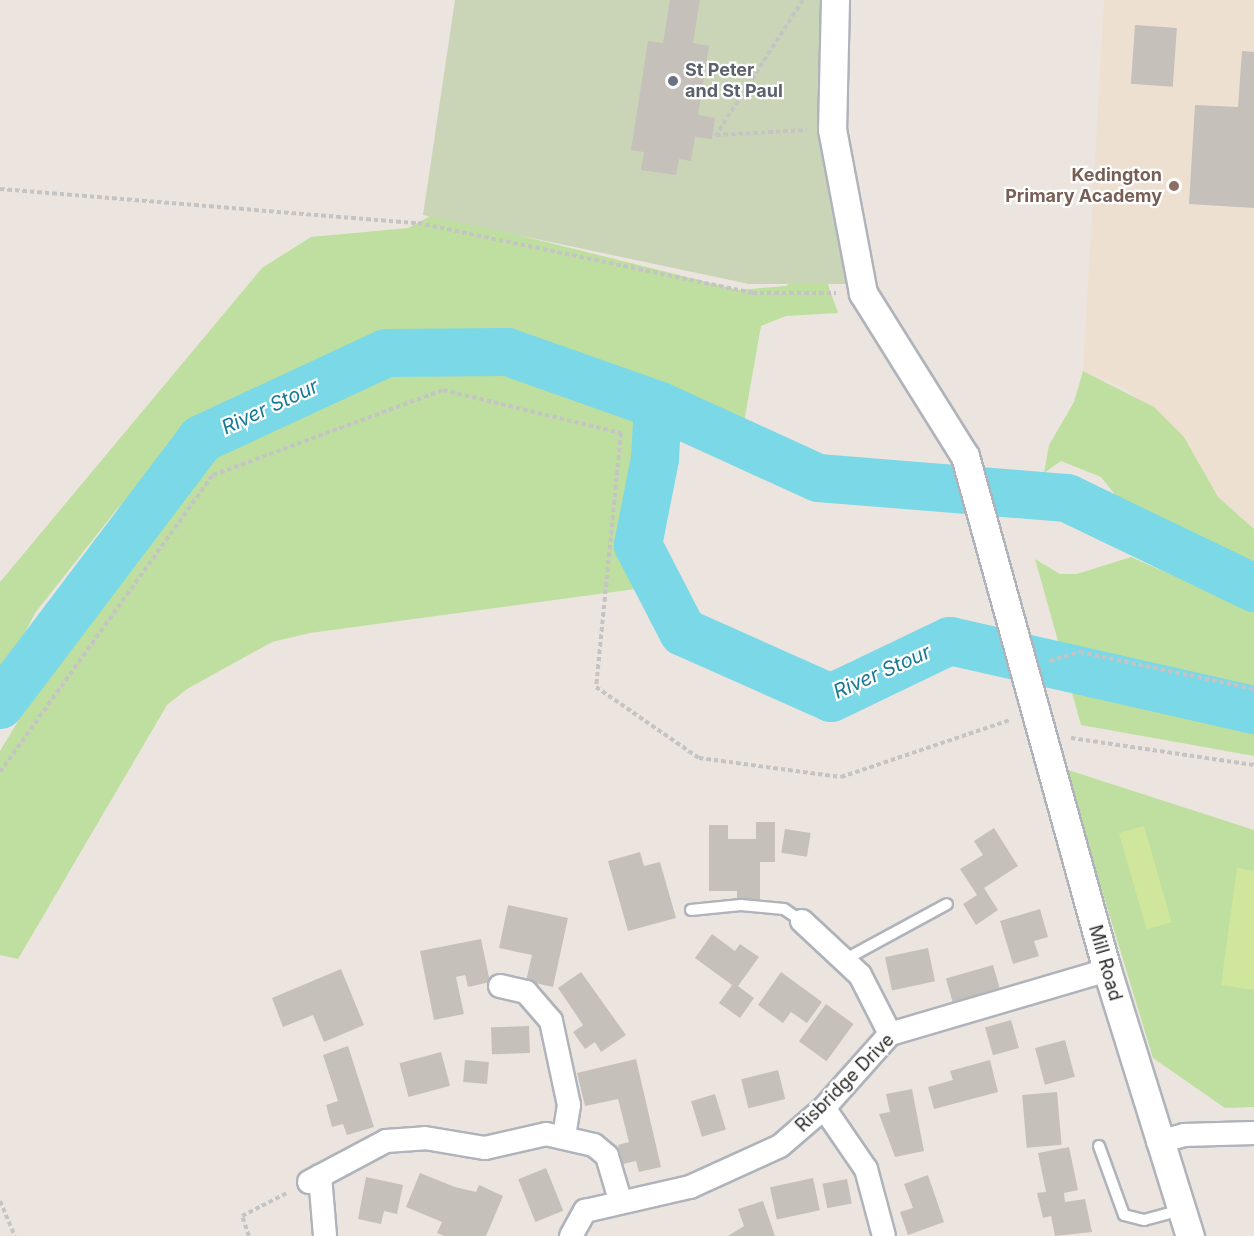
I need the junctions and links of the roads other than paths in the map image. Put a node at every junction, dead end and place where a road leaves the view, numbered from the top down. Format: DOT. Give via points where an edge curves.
graph roads {
  1 [pos="835,0"];
  2 [pos="947,904"];
  3 [pos="691,910"];
  4 [pos="802,921"];
  5 [pos="843,960"];
  6 [pos="1107,970"];
  7 [pos="500,986"];
  8 [pos="890,1034"];
  9 [pos="824,1108"];
  10 [pos="1254,1133"];
  11 [pos="564,1135"];
  12 [pos="1158,1142"];
  13 [pos="1099,1146"];
  14 [pos="620,1200"];
  15 [pos="1182,1210"];
  16 [pos="325,1236"];
  17 [pos="571,1236"];
  18 [pos="884,1236"];
  19 [pos="1190,1236"];
  1 -- 6 [label="street, Mill Road" via="832,129 863,293 965,456 1029,677 1032,726"];
  2 -- 5 [label="lane"];
  3 -- 4 [label="lane" via="741,904 784,909"];
  4 -- 5 [label="street"];
  5 -- 8 [label="street" via="860,975"];
  6 -- 8 [label="street, Risbridge Drive"];
  6 -- 12 [label="street, Mill Road"];
  7 -- 11 [label="street" via="526,992 551,1021 569,1105"];
  8 -- 9 [label="street, Risbridge Drive"];
  9 -- 14 [label="street, Risbridge Drive" via="780,1146 726,1173 690,1187"];
  9 -- 18 [label="street" via="866,1169"];
  10 -- 12 [label="street" via="1184,1135"];
  11 -- 14 [label="street" via="594,1145 607,1156"];
  11 -- 16 [label="street" via="546,1134 485,1148 425,1138 386,1141 315,1179"];
  12 -- 15 [label="street, Mill Road"];
  13 -- 15 [label="lane" via="1124,1215 1144,1220"];
  14 -- 17 [label="street, Risbridge Drive" via="585,1211"];
  15 -- 19 [label="street, Mill Road"];
}
